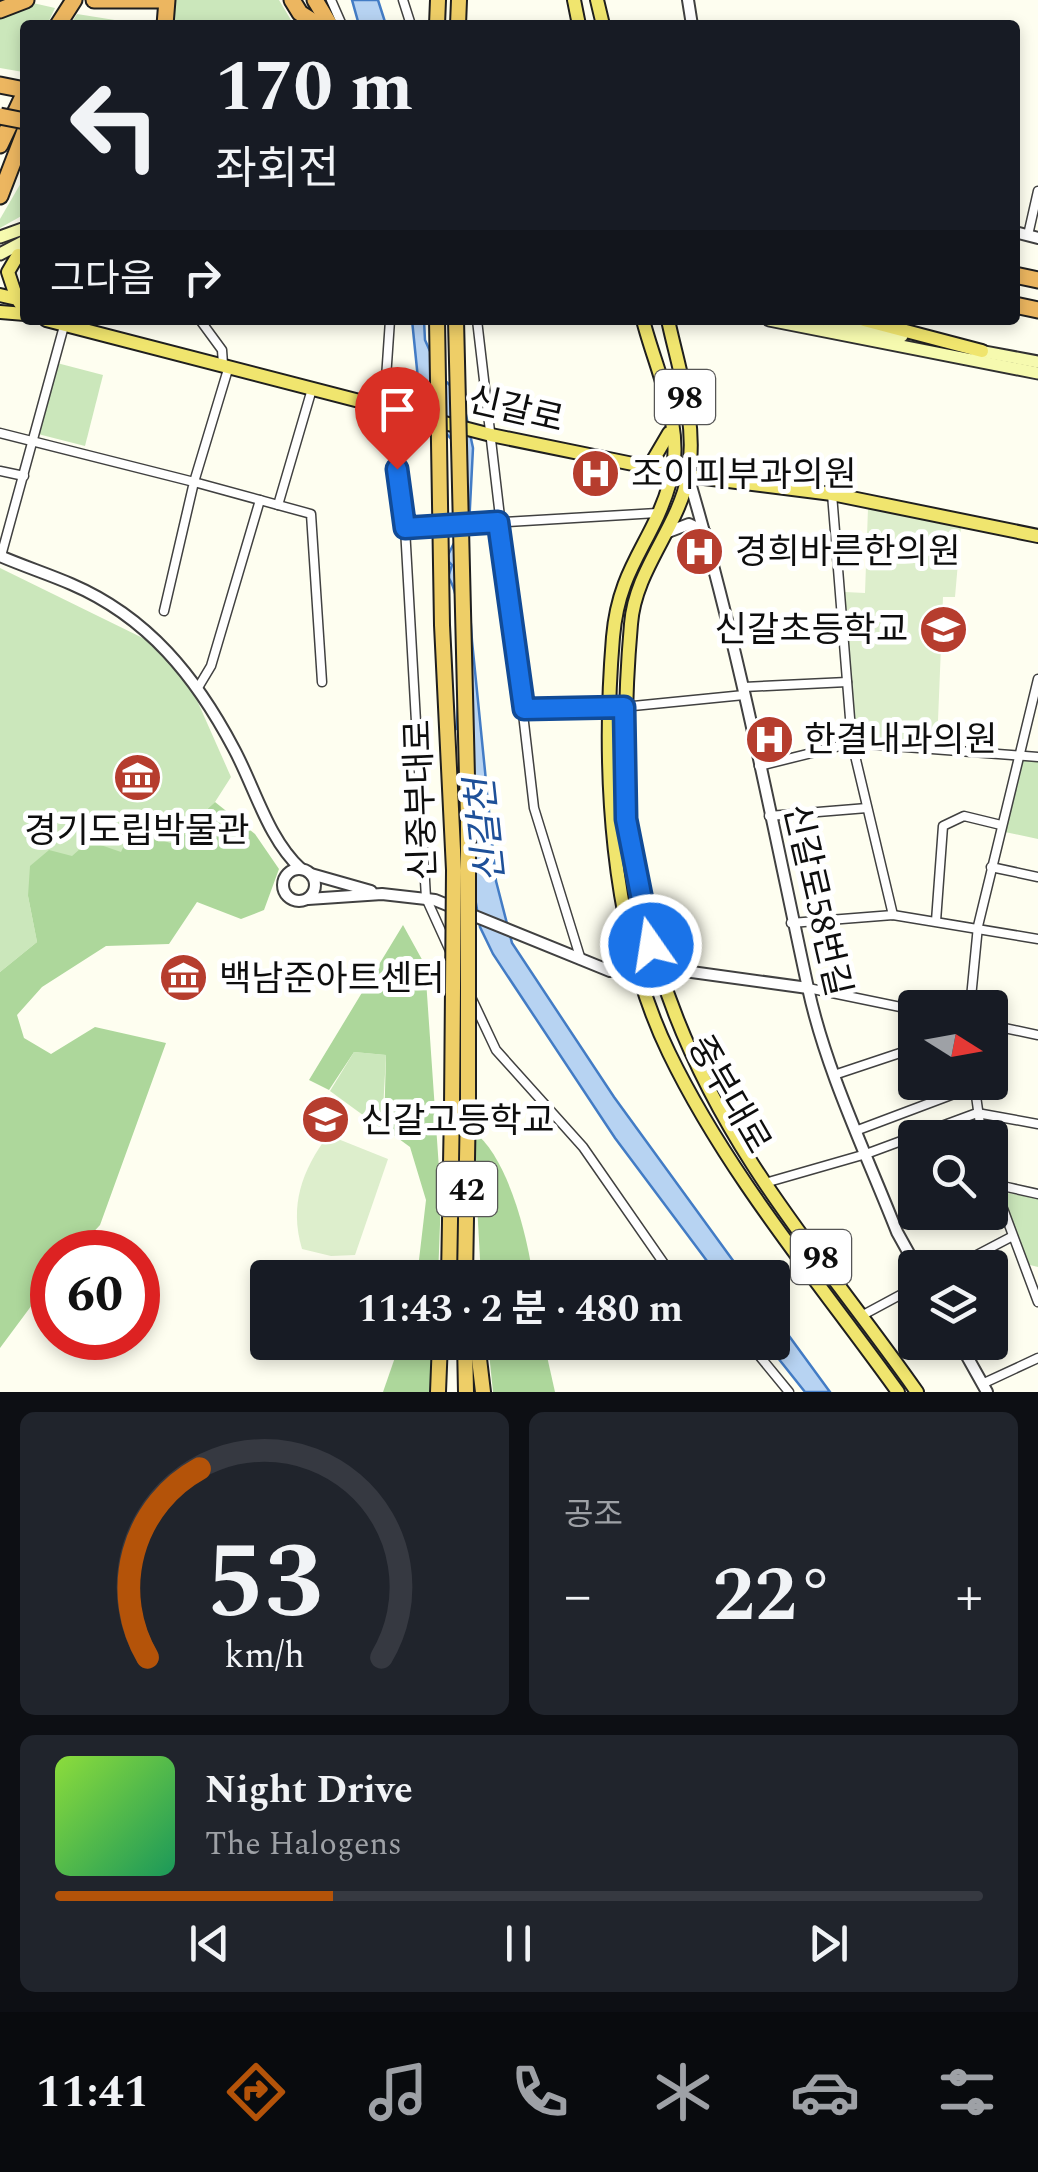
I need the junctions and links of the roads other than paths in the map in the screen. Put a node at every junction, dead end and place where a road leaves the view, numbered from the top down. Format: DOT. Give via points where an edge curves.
graph roads {
  1 [pos="26,0"];
  2 [pos="94,0"];
  3 [pos="166,0"];
  4 [pos="292,0"];
  5 [pos="0,10"];
  6 [pos="312,20"];
  7 [pos="20,102"];
  8 [pos="0,144"];
  9 [pos="20,144"];
  10 [pos="1038,193"];
  11 [pos="0,196"];
  12 [pos="1033,237"];
  13 [pos="20,254"];
  14 [pos="20,298"];
  15 [pos="61,325"];
  16 [pos="204,325"];
  17 [pos="389,325"];
  18 [pos="437,325"];
  19 [pos="456,325"];
  20 [pos="477,325"];
  21 [pos="645,325"];
  22 [pos="669,325"];
  23 [pos="801,325"];
  24 [pos="843,325"];
  25 [pos="883,325"];
  26 [pos="64,326"];
  27 [pos="928,345"];
  28 [pos="982,351"];
  29 [pos="1038,362"];
  30 [pos="226,365"];
  31 [pos="1038,373"];
  32 [pos="312,389"];
  33 [pos="392,410"];
  34 [pos="673,422"];
  35 [pos="0,433"];
  36 [pos="488,434"];
  37 [pos="32,441"];
  38 [pos="649,467"];
  39 [pos="0,471"];
  40 [pos="672,472"];
  41 [pos="24,476"];
  42 [pos="688,476"];
  43 [pos="194,482"];
  44 [pos="832,494"];
  45 [pos="260,500"];
  46 [pos="278,505"];
  47 [pos="657,513"];
  48 [pos="498,522"];
  49 [pos="410,528"];
  50 [pos="704,531"];
  51 [pos="1038,536"];
  52 [pos="661,540"];
  53 [pos="1,556"];
  54 [pos="164,611"];
  55 [pos="1038,679"];
  56 [pos="322,682"];
  57 [pos="847,682"];
  58 [pos="199,686"];
  59 [pos="744,691"];
  60 [pos="608,707"];
  61 [pos="624,707"];
  62 [pos="524,709"];
  63 [pos="852,742"];
  64 [pos="1018,753"];
  65 [pos="1038,757"];
  66 [pos="759,766"];
  67 [pos="868,808"];
  68 [pos="769,816"];
  69 [pos="1001,825"];
  70 [pos="277,839"];
  71 [pos="991,867"];
  72 [pos="306,872"];
  73 [pos="285,876"];
  74 [pos="1038,877"];
  75 [pos="382,894"];
  76 [pos="308,899"];
  77 [pos="430,899"];
  78 [pos="893,916"];
  79 [pos="936,921"];
  80 [pos="791,923"];
  81 [pos="978,926"];
  82 [pos="1038,939"];
  83 [pos="582,964"];
  84 [pos="658,969"];
  85 [pos="640,970"];
  86 [pos="808,988"];
  87 [pos="972,990"];
  88 [pos="898,1007"];
  89 [pos="1008,1029"];
  90 [pos="1038,1035"];
  91 [pos="898,1054"];
  92 [pos="837,1074"];
  93 [pos="934,1100"];
  94 [pos="976,1100"];
  95 [pos="977,1113"];
  96 [pos="978,1120"];
  97 [pos="1038,1124"];
  98 [pos="858,1130"];
  99 [pos="866,1154"];
  100 [pos="766,1183"];
  101 [pos="1008,1187"];
  102 [pos="1038,1194"];
  103 [pos="1008,1230"];
  104 [pos="1011,1238"];
  105 [pos="906,1250"];
  106 [pos="987,1250"];
  107 [pos="450,1260"];
  108 [pos="465,1260"];
  109 [pos="661,1260"];
  110 [pos="1034,1288"];
  111 [pos="898,1296"];
  112 [pos="1038,1302"];
  113 [pos="863,1315"];
  114 [pos="1038,1358"];
  115 [pos="439,1360"];
  116 [pos="448,1360"];
  117 [pos="465,1360"];
  118 [pos="479,1360"];
  119 [pos="763,1360"];
  120 [pos="969,1360"];
  121 [pos="985,1388"];
  122 [pos="438,1392"];
  123 [pos="447,1392"];
  124 [pos="466,1392"];
  125 [pos="483,1392"];
  126 [pos="789,1392"];
  127 [pos="898,1392"];
  128 [pos="917,1392"];
  1 -- 5 [label="highway"];
  2 -- 3 [label="highway"];
  4 -- 6 [label="highway"];
  7 -- 8 [label="highway"];
  9 -- 11 [label="highway"];
  10 -- 12 [label="street"];
  13 -- 14 [label="main road" via="8,272"];
  15 -- 26 [label="main road, 신갈로"];
  16 -- 30 [label="street"];
  17 -- 33 [label="street" via="384,377"];
  18 -- 107 [label="highway, 신중부대로 / 42, bridge" via="454,870"];
  19 -- 108 [label="highway, 신중부대로 / 42, bridge" via="468,819"];
  20 -- 36 [label="street"];
  21 -- 34 [label="main road, 중부대로 / 98"];
  22 -- 42 [label="main road, 중부대로 / 98" via="691,425"];
  23 -- 27 [label="main road"];
  24 -- 27 [label="main road"];
  25 -- 28 [label="main road"];
  26 -- 30 [label="main road, 신갈로"];
  26 -- 37 [label="street"];
  27 -- 28 [label="main road"];
  27 -- 31 [label="main road"];
  28 -- 29 [label="main road"];
  30 -- 32 [label="main road, 신갈로"];
  30 -- 43 [label="street"];
  32 -- 33 [label="main road, 신갈로"];
  32 -- 46 [label="street"];
  33 -- 36 [label="main road, 신갈로, bridge"];
  33 -- 49 [label="street"];
  34 -- 38 [label="main road"];
  34 -- 40 [label="main road, 중부대로 / 98"];
  35 -- 37 [label="street"];
  36 -- 38 [label="main road, 신갈로"];
  36 -- 48 [label="street"];
  37 -- 41 [label="street"];
  37 -- 43 [label="street"];
  38 -- 40 [label="main road, 신갈로"];
  39 -- 41 [label="street"];
  40 -- 42 [label="street, 신갈로"];
  40 -- 47 [label="main road, 중부대로 / 98"];
  41 -- 53 [label="street"];
  42 -- 44 [label="main road, 신갈로"];
  42 -- 50 [label="street, 신갈로58번길"];
  42 -- 52 [label="main road, 중부대로 / 98"];
  43 -- 45 [label="street"];
  43 -- 54 [label="street"];
  44 -- 51 [label="main road, 신갈로"];
  44 -- 57 [label="street"];
  45 -- 46 [label="street"];
  45 -- 58 [label="street" via="211,666"];
  46 -- 56 [label="street" via="311,514"];
  47 -- 48 [label="street"];
  47 -- 60 [label="main road, 중부대로 / 98" via="617,596"];
  48 -- 49 [label="street, bridge"];
  48 -- 62 [label="street"];
  49 -- 77 [label="street"];
  50 -- 52 [label="street" via="681,524"];
  50 -- 59 [label="street, 신갈로58번길"];
  52 -- 61 [label="main road, 중부대로 / 98" via="632,609"];
  53 -- 58 [label="street" via="68,582 130,619"];
  55 -- 64 [label="street"];
  57 -- 59 [label="street"];
  57 -- 63 [label="street"];
  58 -- 70 [label="street"];
  59 -- 61 [label="street"];
  59 -- 66 [label="street, 신갈로58번길"];
  60 -- 61 [label="street"];
  60 -- 62 [label="street"];
  60 -- 85 [label="main road, 중부대로 / 98" via="608,810"];
  61 -- 84 [label="main road, 중부대로 / 98" via="626,819"];
  62 -- 83 [label="street" via="534,808"];
  63 -- 64 [label="street"];
  63 -- 66 [label="street"];
  63 -- 67 [label="street"];
  64 -- 65 [label="street"];
  64 -- 69 [label="street"];
  66 -- 68 [label="street, 신갈로58번길"];
  67 -- 68 [label="street"];
  67 -- 78 [label="street"];
  68 -- 80 [label="street, 신갈로58번길"];
  69 -- 71 [label="street"];
  69 -- 79 [label="street" via="964,816 943,826"];
  70 -- 72 [label="street"];
  70 -- 73 [label="street"];
  71 -- 74 [label="street"];
  71 -- 81 [label="street"];
  72 -- 73 [label="street"];
  72 -- 75 [label="street"];
  72 -- 76 [label="street" via="316,887"];
  73 -- 76 [label="street" via="288,897"];
  75 -- 76 [label="street"];
  75 -- 77 [label="street"];
  77 -- 83 [label="street, bridge"];
  77 -- 109 [label="street" via="496,1050 583,1147"];
  78 -- 79 [label="street"];
  78 -- 80 [label="street"];
  79 -- 81 [label="street"];
  80 -- 86 [label="street, 신갈로58번길"];
  81 -- 82 [label="street"];
  81 -- 87 [label="street"];
  83 -- 85 [label="street"];
  84 -- 85 [label="street"];
  84 -- 86 [label="street"];
  84 -- 100 [label="main road, 중부대로 / 98" via="688,1050"];
  85 -- 127 [label="main road, 중부대로 / 98" via="668,1052 736,1170"];
  86 -- 88 [label="street"];
  86 -- 92 [label="street, 신갈로58번길"];
  89 -- 90 [label="street"];
  91 -- 92 [label="street"];
  92 -- 98 [label="street, 신갈로58번길"];
  93 -- 98 [label="street"];
  94 -- 95 [label="street"];
  95 -- 96 [label="street"];
  95 -- 97 [label="street"];
  95 -- 99 [label="street"];
  98 -- 99 [label="street, 신갈로58번길"];
  99 -- 100 [label="street"];
  99 -- 105 [label="street, 신갈로58번길"];
  100 -- 113 [label="main road, 중부대로 / 98"];
  101 -- 102 [label="street"];
  103 -- 104 [label="street"];
  104 -- 106 [label="street"];
  104 -- 110 [label="street"];
  110 -- 112 [label="street"];
  111 -- 113 [label="street"];
  113 -- 128 [label="main road, 중부대로 / 98"];
  114 -- 121 [label="street"];
  115 -- 122 [label="highway"];
  116 -- 123 [label="highway"];
  117 -- 124 [label="highway"];
  118 -- 125 [label="highway"];
  119 -- 126 [label="street"];
  120 -- 121 [label="street"];
}
